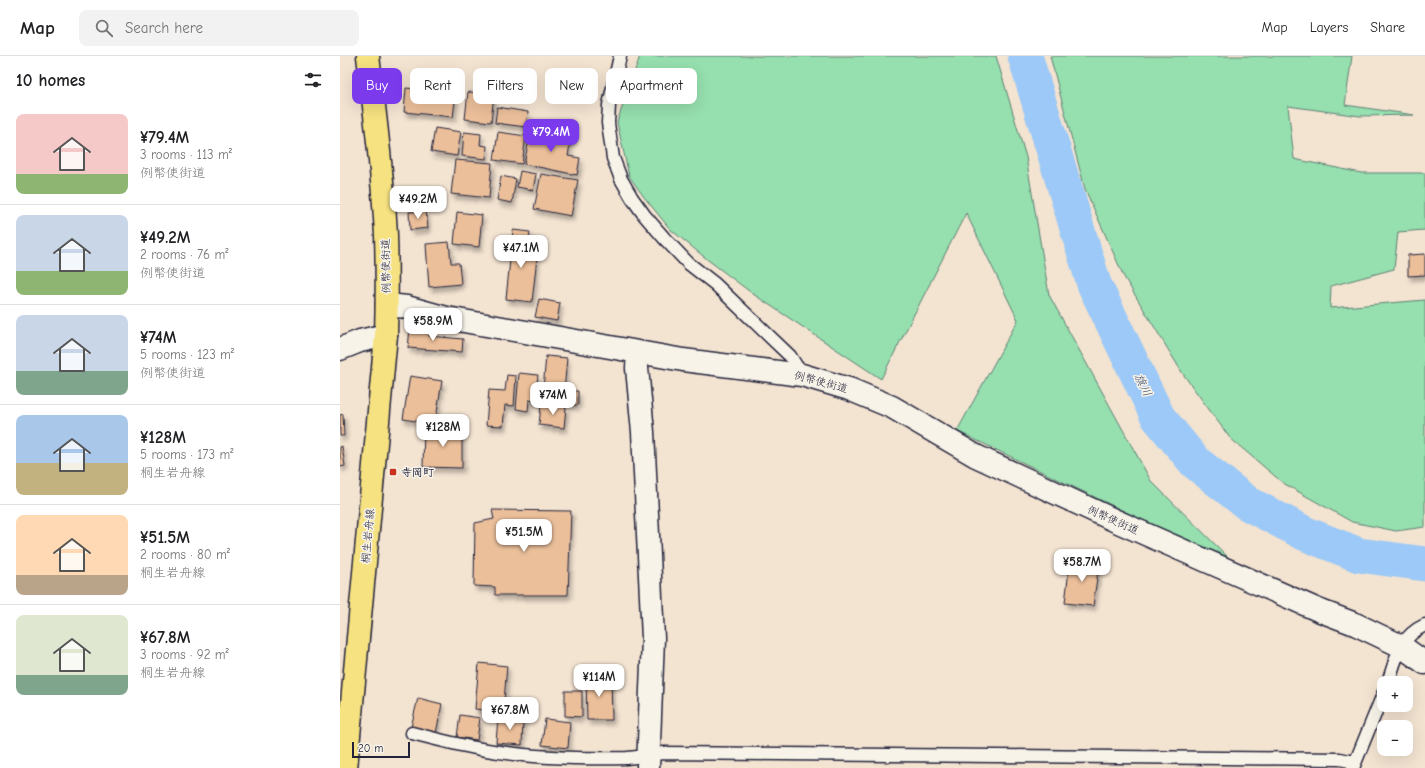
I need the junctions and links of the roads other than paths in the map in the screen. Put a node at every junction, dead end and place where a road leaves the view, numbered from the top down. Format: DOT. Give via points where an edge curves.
graph roads {
  1 [pos="368,56"];
  2 [pos="620,56"];
  3 [pos="387,305"];
  4 [pos="386,335"];
  5 [pos="340,349"];
  6 [pos="638,352"];
  7 [pos="802,375"];
  8 [pos="1425,625"];
  9 [pos="1401,646"];
  10 [pos="1425,663"];
  11 [pos="1390,676"];
  12 [pos="1377,709"];
  13 [pos="412,733"];
  14 [pos="648,761"];
  15 [pos="1354,765"];
  16 [pos="346,768"];
  1 -- 3 [label="main road, 例幣使街道" via="384,202"];
  2 -- 7 [label="lane" via="609,105 608,123 613,158 621,179 645,216 665,239 790,356"];
  3 -- 4 [label="main road, 桐生岩舟線"];
  3 -- 6 [label="street, 例幣使街道"];
  4 -- 5 [label="street"];
  4 -- 16 [label="main road, 桐生岩舟線"];
  6 -- 7 [label="street, 例幣使街道"];
  6 -- 14 [label="street" via="653,638"];
  7 -- 9 [label="street, 例幣使街道" via="849,389 892,407 976,456 1116,521"];
  8 -- 9 [label="lane" via="1409,635"];
  9 -- 10 [label="street, 例幣使街道"];
  9 -- 11 [label="lane"];
  12 -- 15 [label="lane"];
  13 -- 14 [label="lane" via="513,754 629,758"];
  14 -- 15 [label="lane" via="664,753 1340,759"];
}
